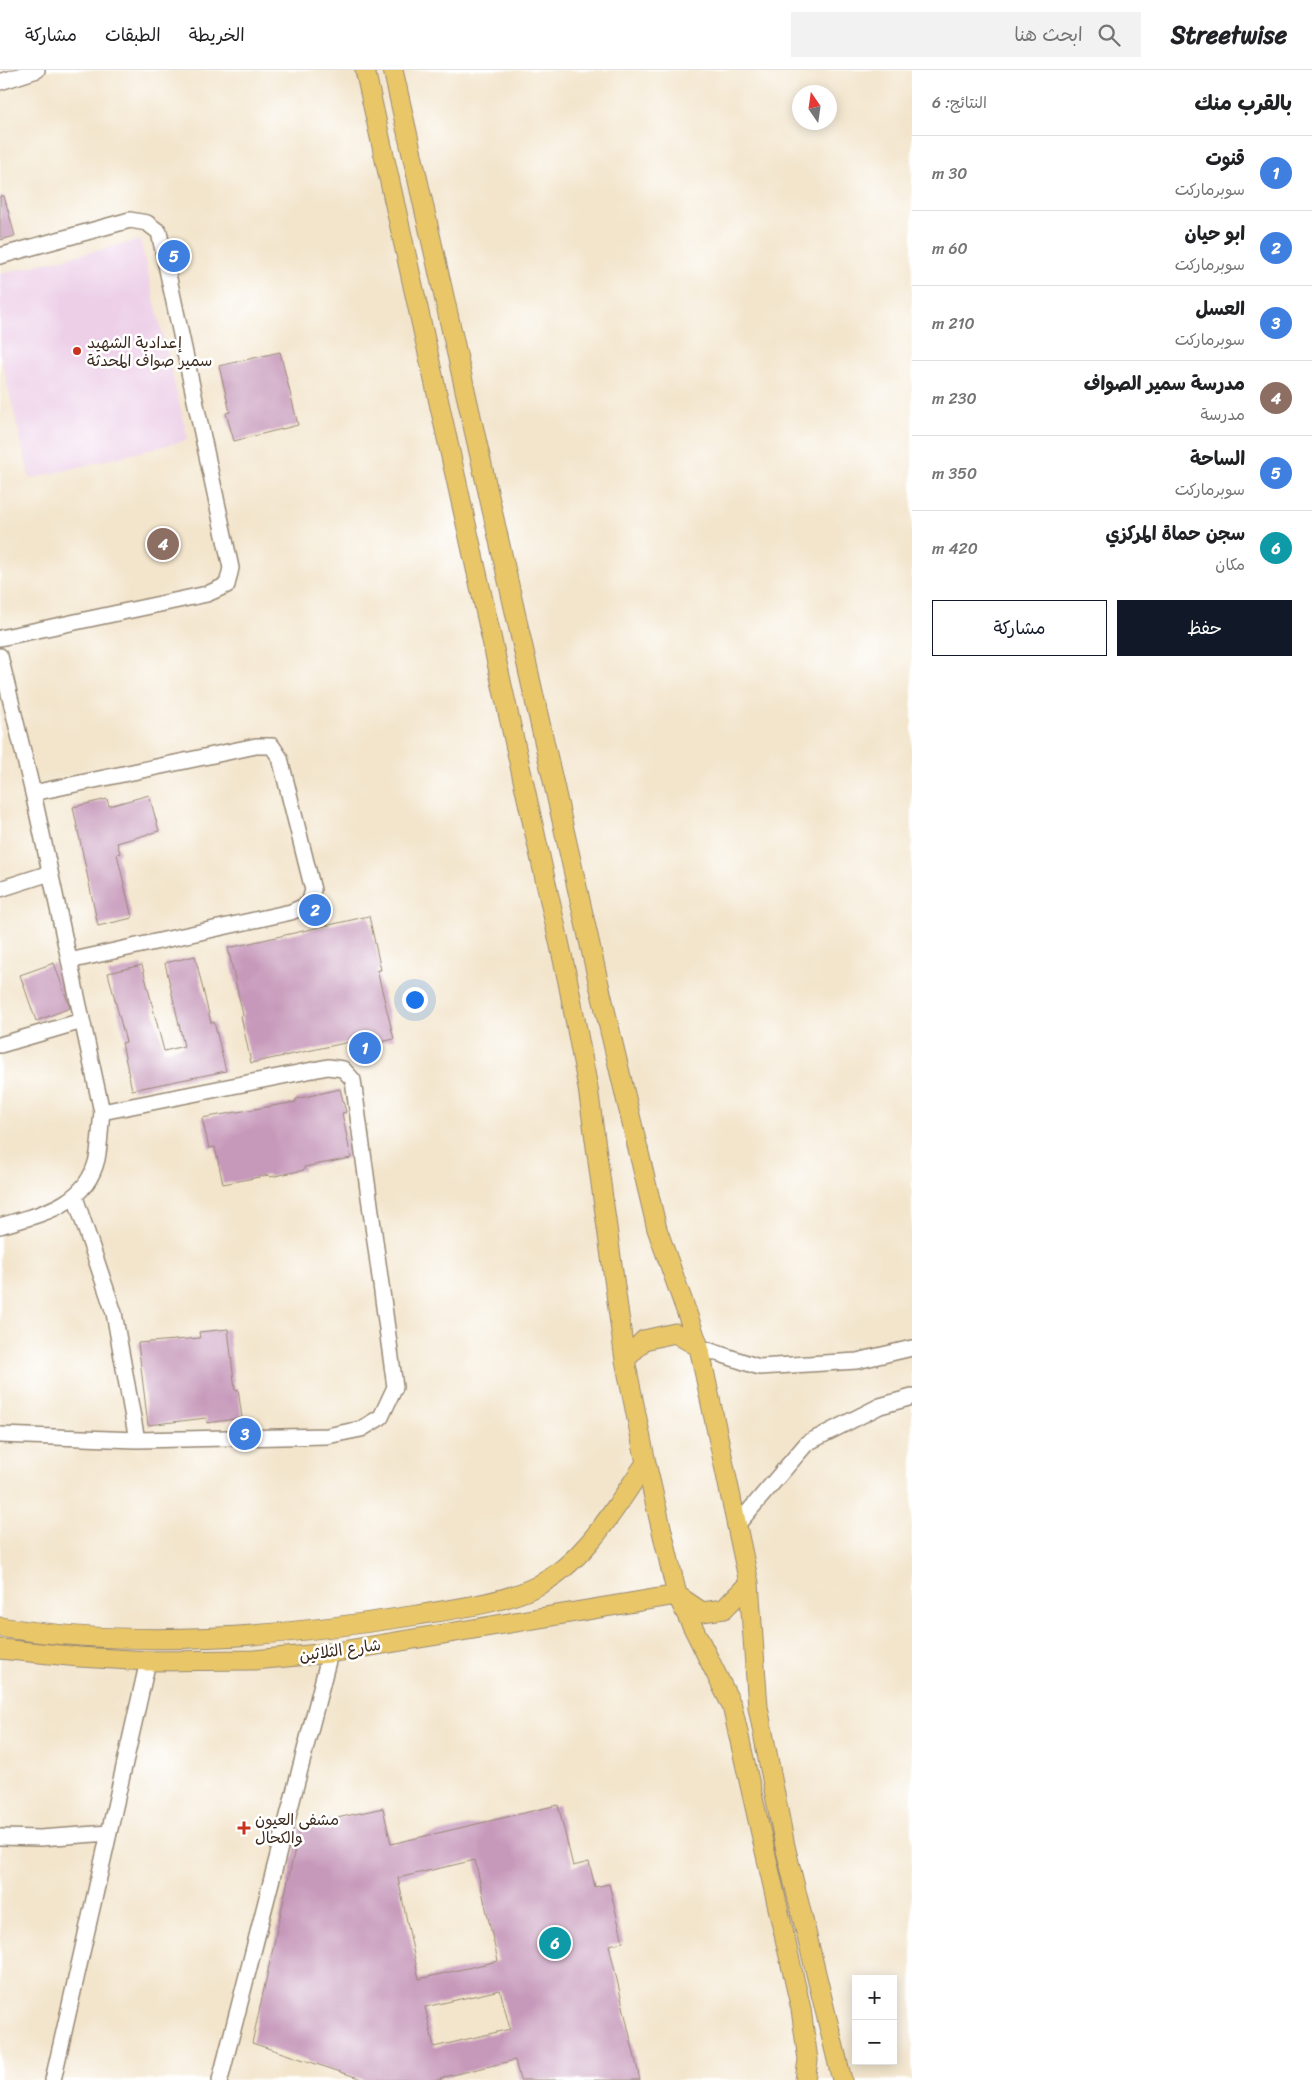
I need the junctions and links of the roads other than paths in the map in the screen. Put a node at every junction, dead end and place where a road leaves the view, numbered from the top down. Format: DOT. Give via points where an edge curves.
graph roads {
  1 [pos="37,70"];
  2 [pos="365,70"];
  3 [pos="394,70"];
  4 [pos="0,82"];
  5 [pos="0,256"];
  6 [pos="0,638"];
  7 [pos="0,656"];
  8 [pos="7,719"];
  9 [pos="33,794"];
  10 [pos="50,873"];
  11 [pos="0,889"];
  12 [pos="69,961"];
  13 [pos="82,1021"];
  14 [pos="0,1045"];
  15 [pos="102,1112"];
  16 [pos="75,1197"];
  17 [pos="0,1226"];
  18 [pos="699,1347"];
  19 [pos="912,1348"];
  20 [pos="626,1360"];
  21 [pos="912,1397"];
  22 [pos="0,1435"];
  23 [pos="137,1440"];
  24 [pos="646,1463"];
  25 [pos="737,1525"];
  26 [pos="749,1583"];
  27 [pos="677,1595"];
  28 [pos="0,1627"];
  29 [pos="252,1635"];
  30 [pos="0,1649"];
  31 [pos="330,1653"];
  32 [pos="254,1660"];
  33 [pos="148,1661"];
  34 [pos="109,1832"];
  35 [pos="0,1837"];
  36 [pos="54,2080"];
  37 [pos="220,2080"];
  38 [pos="805,2080"];
  39 [pos="842,2080"];
  1 -- 4 [label="street"];
  2 -- 20 [label="main road" via="568,982 588,1088"];
  3 -- 18 [label="main road" via="597,976 657,1229"];
  5 -- 6 [label="street" via="130,220 147,222 159,232 231,568 227,585 208,594"];
  7 -- 8 [label="street"];
  8 -- 9 [label="street"];
  9 -- 10 [label="street"];
  9 -- 12 [label="street" via="256,746 272,746 280,758 313,890 309,904 291,912"];
  10 -- 11 [label="street"];
  10 -- 12 [label="street"];
  12 -- 13 [label="street"];
  13 -- 14 [label="street"];
  13 -- 15 [label="street"];
  15 -- 16 [label="street" via="97,1160 88,1182"];
  15 -- 23 [label="street" via="328,1067 343,1069 353,1080 396,1387 381,1417 361,1429 327,1436"];
  16 -- 17 [label="street" via="58,1208"];
  16 -- 23 [label="street" via="114,1313"];
  18 -- 19 [label="street" via="759,1366 857,1361"];
  18 -- 20 [label="main road" via="675,1333 644,1340"];
  18 -- 25 [label="main road"];
  20 -- 24 [label="main road"];
  21 -- 25 [label="street" via="880,1406 807,1443"];
  22 -- 23 [label="street"];
  24 -- 27 [label="main road"];
  24 -- 29 [label="main road" via="599,1531 578,1555 559,1572 523,1592 383,1620"];
  25 -- 26 [label="main road"];
  26 -- 27 [label="main road" via="724,1609 702,1612"];
  26 -- 39 [label="main road" via="758,1707 785,1846"];
  27 -- 31 [label="main road, شارع الثلاثين"];
  27 -- 38 [label="main road" via="732,1706 801,2009 808,2060"];
  28 -- 29 [label="main road" via="151,1639"];
  29 -- 32 [label="main road"];
  30 -- 33 [label="main road, شارع الثلاثين"];
  31 -- 32 [label="main road, شارع الثلاثين"];
  31 -- 37 [label="street"];
  32 -- 33 [label="main road, شارع الثلاثين"];
  33 -- 34 [label="street"];
  34 -- 35 [label="street" via="40,1838"];
  34 -- 36 [label="street"];
}
